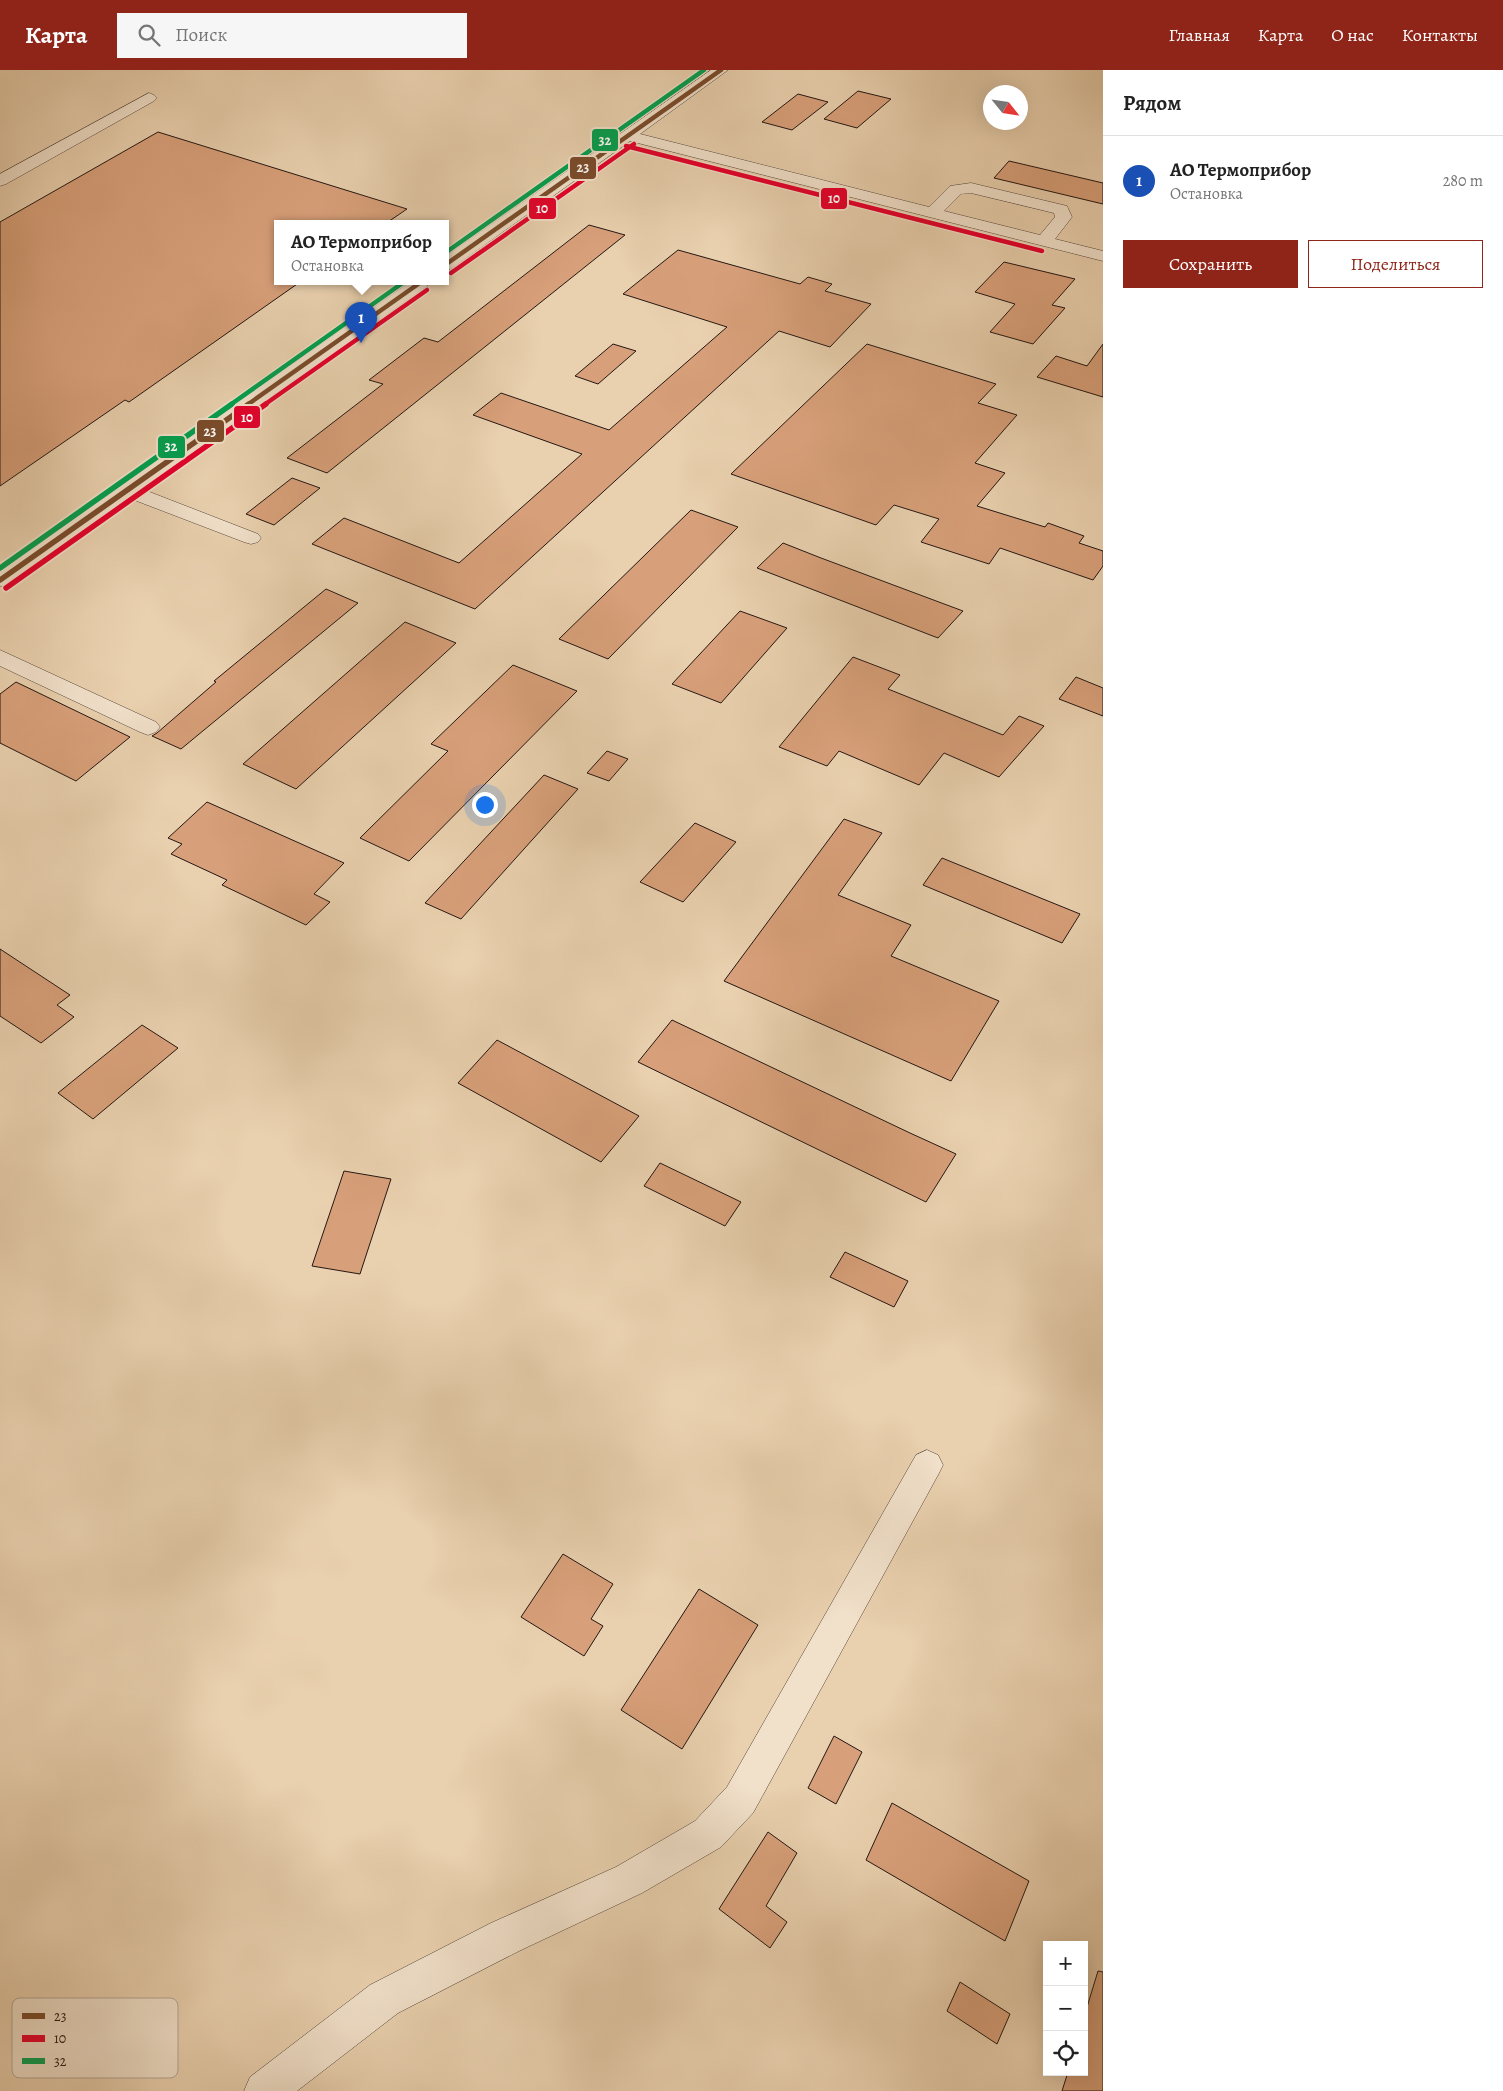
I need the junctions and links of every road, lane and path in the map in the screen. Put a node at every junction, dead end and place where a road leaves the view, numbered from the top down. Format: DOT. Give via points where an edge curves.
graph roads {
  1 [pos="721,70"];
  2 [pos="149,98"];
  3 [pos="628,136"];
  4 [pos="0,181"];
  5 [pos="932,213"];
  6 [pos="1044,241"];
  7 [pos="1103,256"];
  8 [pos="449,262"];
  9 [pos="417,285"];
  10 [pos="127,490"];
  11 [pos="251,538"];
  12 [pos="0,580"];
  13 [pos="0,657"];
  14 [pos="148,727"];
  15 [pos="927,1465"];
  16 [pos="264,2091"];
  1 -- 3 [label="street"];
  2 -- 4 [label="street"];
  3 -- 5 [label="street"];
  3 -- 8 [label="street"];
  5 -- 6 [label="street"];
  5 -- 6 [label="street" via="956,189 971,188 1061,210 1064,217"];
  6 -- 7 [label="street"];
  9 -- 10 [label="street"];
  10 -- 11 [label="street"];
  10 -- 12 [label="street"];
  13 -- 14 [label="street"];
  15 -- 16 [label="street" via="740,1800 708,1834 629,1880 384,1998"];
}
